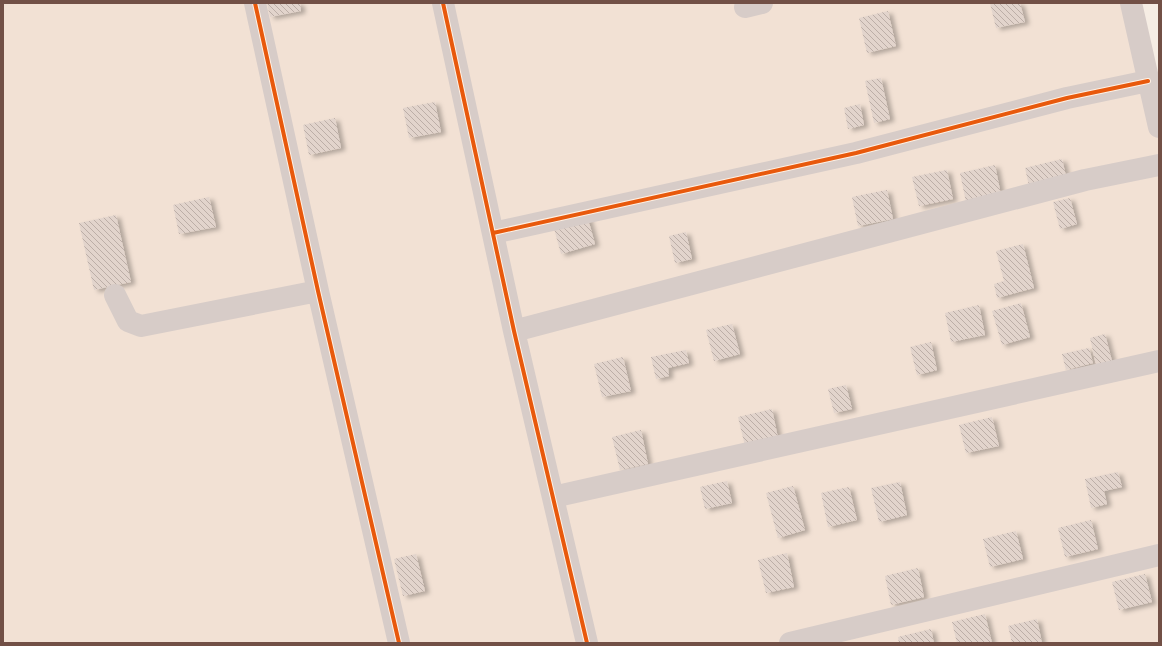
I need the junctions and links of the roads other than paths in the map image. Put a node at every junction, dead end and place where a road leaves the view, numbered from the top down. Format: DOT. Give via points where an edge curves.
graph roads {
  1 [pos="255,3"];
  2 [pos="443,3"];
  3 [pos="1130,3"];
  4 [pos="1148,81"];
  5 [pos="1159,127"];
  6 [pos="1159,165"];
  7 [pos="492,233"];
  8 [pos="318,291"];
  9 [pos="116,295"];
  10 [pos="514,331"];
  11 [pos="1159,361"];
  12 [pos="554,497"];
  13 [pos="1159,555"];
  14 [pos="398,643"];
  15 [pos="587,643"];
  16 [pos="790,643"];
  1 -- 8 [label="street"];
  2 -- 7 [label="street"];
  3 -- 4 [label="street"];
  4 -- 5 [label="street"];
  4 -- 7 [label="street" via="1066,98 856,153"];
  6 -- 10 [label="street" via="1085,180"];
  7 -- 10 [label="street"];
  8 -- 9 [label="street" via="141,326 128,321"];
  8 -- 14 [label="street"];
  10 -- 12 [label="street"];
  11 -- 12 [label="street"];
  12 -- 15 [label="street"];
  13 -- 16 [label="street"];
}
